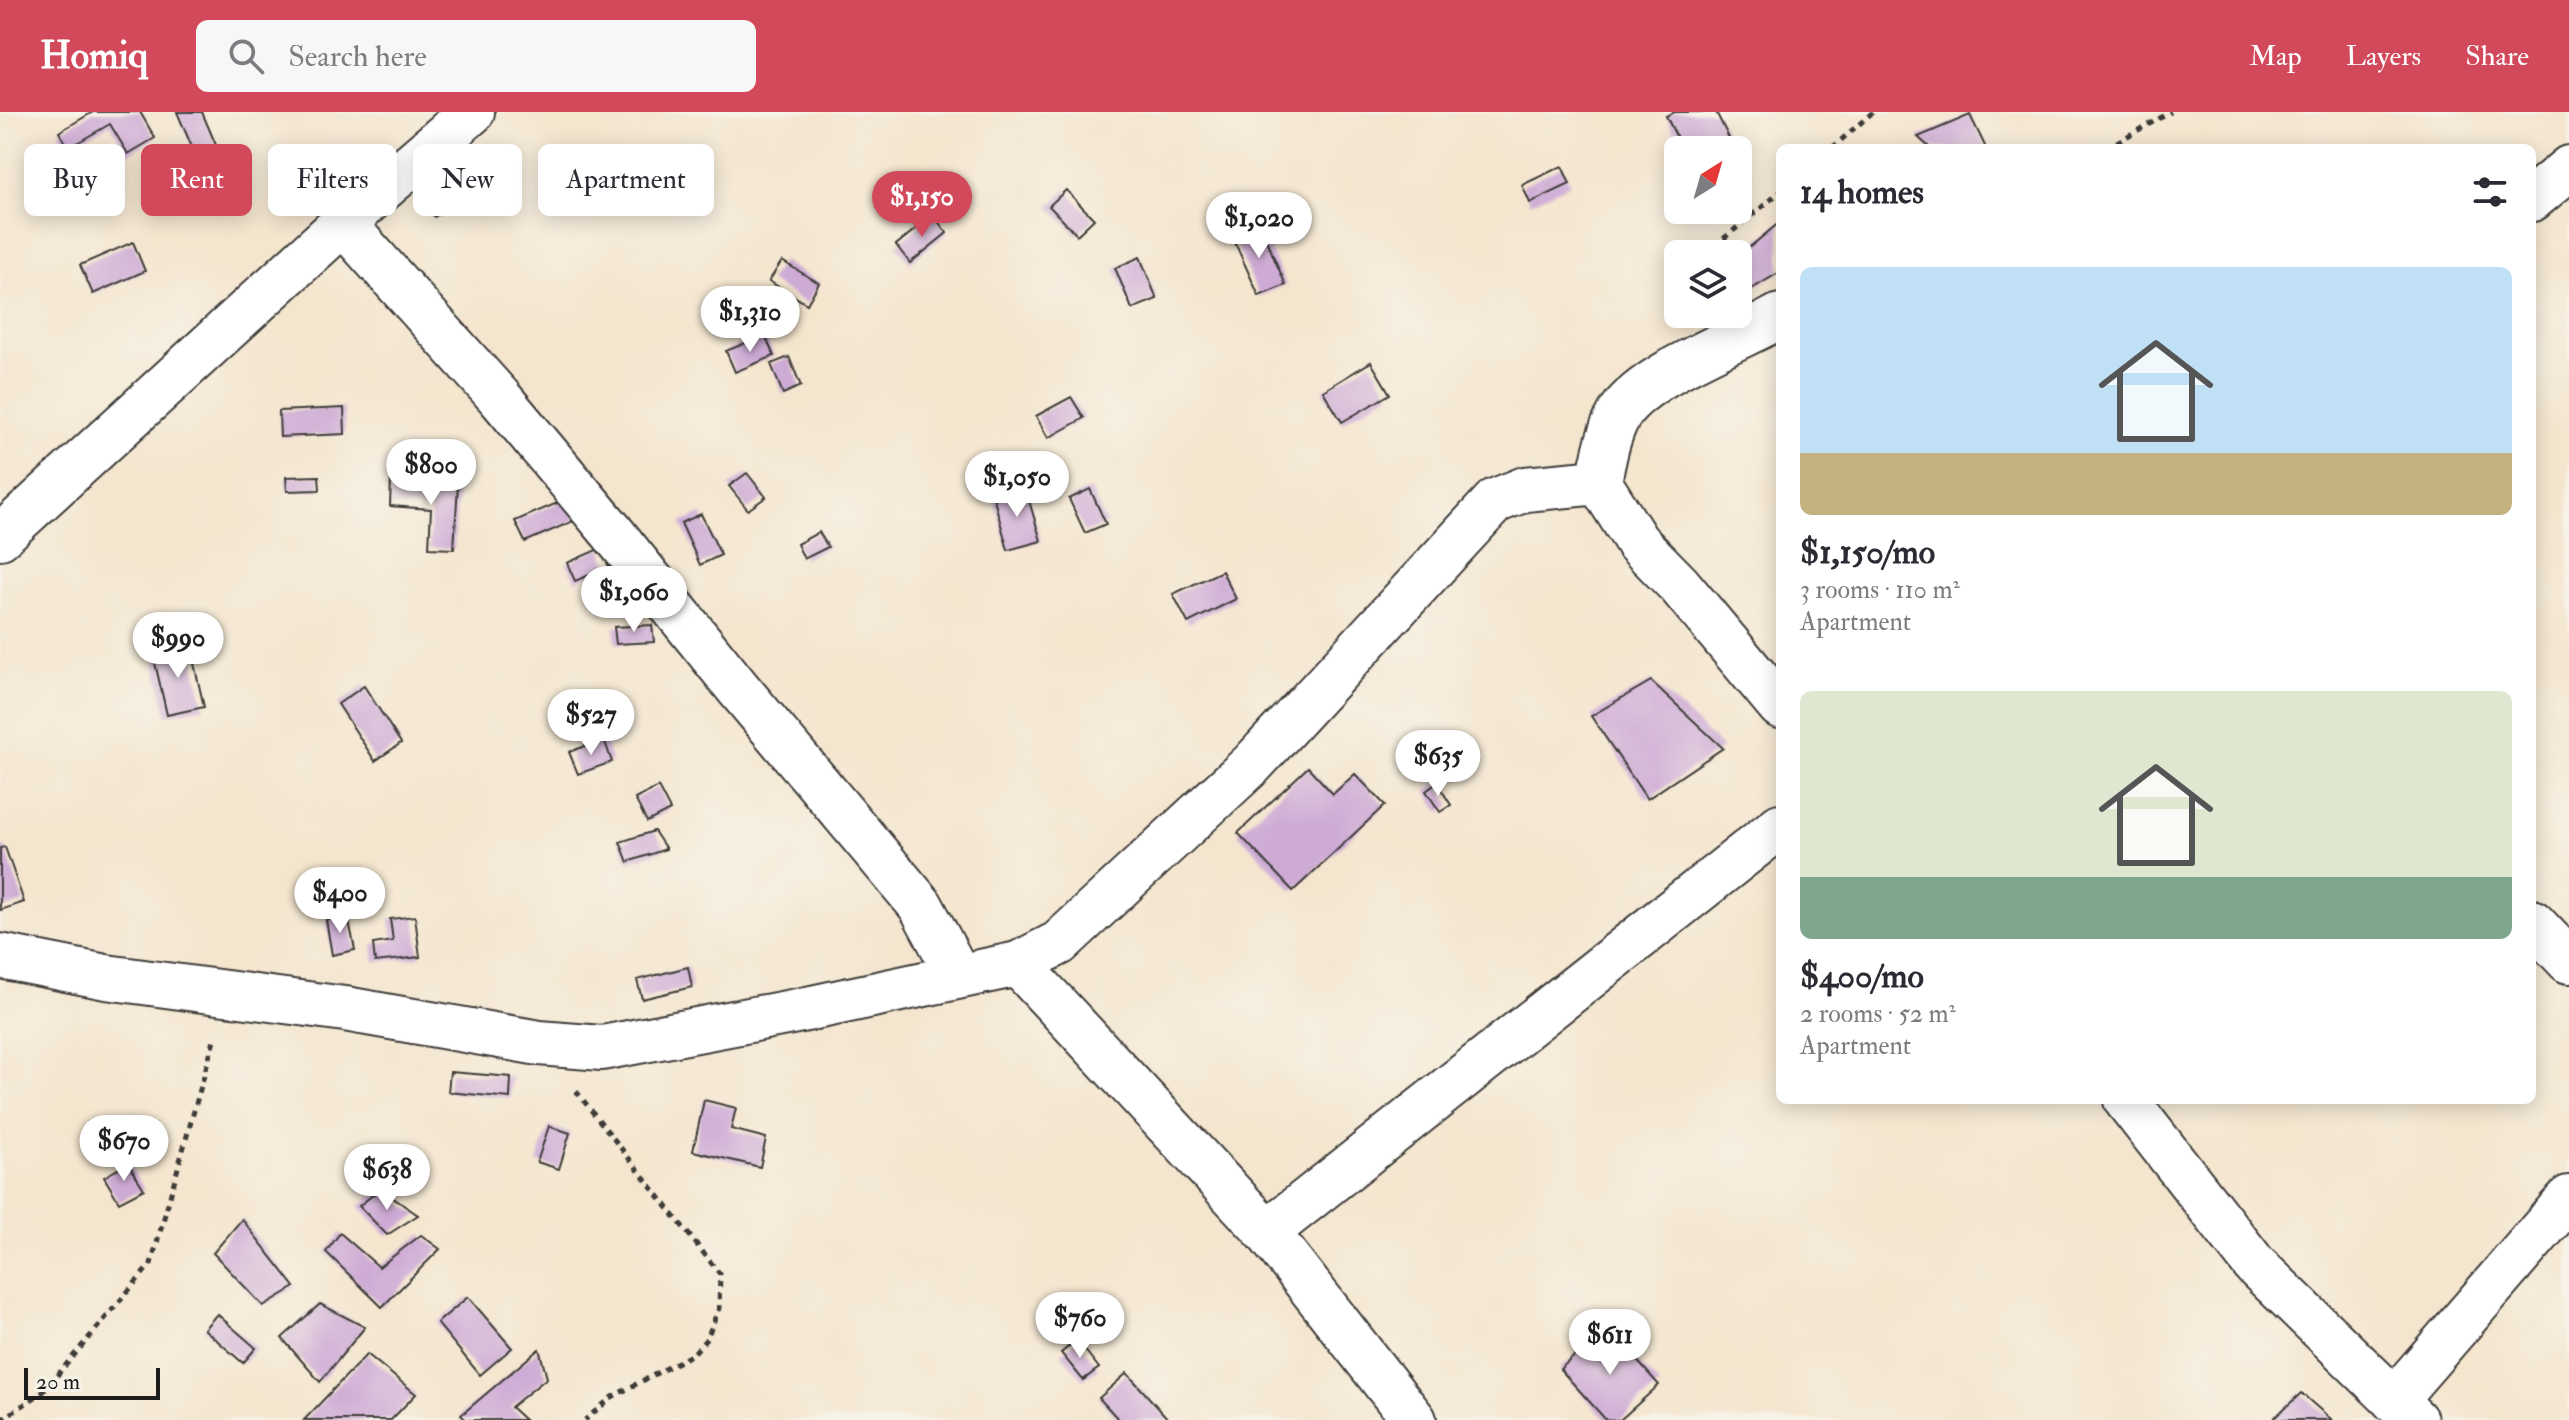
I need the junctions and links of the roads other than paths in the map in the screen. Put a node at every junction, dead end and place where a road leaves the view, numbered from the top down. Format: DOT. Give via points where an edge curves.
graph roads {
  1 [pos="472,112"];
  2 [pos="2569,168"];
  3 [pos="2536,196"];
  4 [pos="343,223"];
  5 [pos="1776,318"];
  6 [pos="1599,482"];
  7 [pos="0,537"];
  8 [pos="1776,701"];
  9 [pos="1776,829"];
  10 [pos="2536,926"];
  11 [pos="0,956"];
  12 [pos="2569,961"];
  13 [pos="1018,964"];
  14 [pos="958,975"];
  15 [pos="2129,1104"];
  16 [pos="2569,1198"];
  17 [pos="1267,1232"];
  18 [pos="2404,1410"];
  19 [pos="1414,1420"];
  1 -- 4 [label="street"];
  2 -- 3 [label="street"];
  4 -- 7 [label="street"];
  4 -- 14 [label="street" via="500,398 921,906"];
  5 -- 6 [label="street" via="1683,365 1625,407 1606,445"];
  6 -- 8 [label="street" via="1637,542"];
  6 -- 13 [label="street" via="1525,489 1495,501 1252,764 1059,943"];
  9 -- 17 [label="street"];
  10 -- 12 [label="street"];
  11 -- 14 [label="street" via="106,977 602,1048"];
  13 -- 14 [label="street"];
  13 -- 17 [label="street"];
  15 -- 18 [label="street" via="2255,1265"];
  16 -- 18 [label="street"];
  17 -- 19 [label="street"];
}
